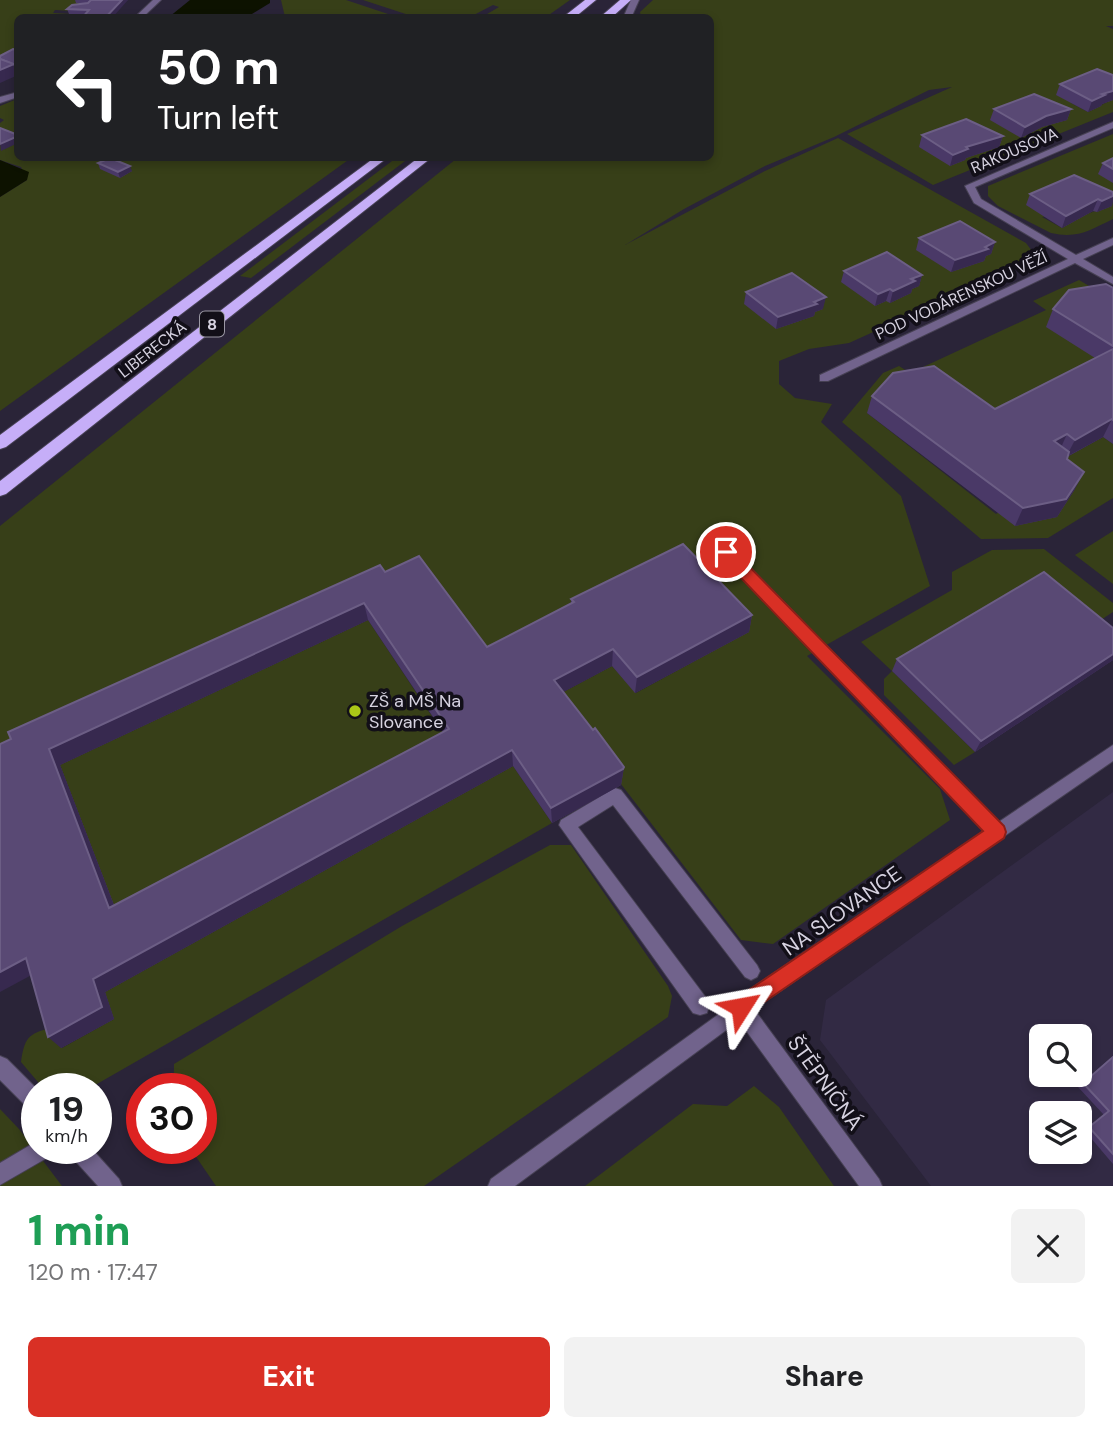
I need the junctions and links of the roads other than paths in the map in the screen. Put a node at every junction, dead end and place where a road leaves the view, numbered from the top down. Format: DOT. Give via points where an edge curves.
graph roads {
  1 [pos="157,0"];
  2 [pos="591,0"];
  3 [pos="626,0"];
  4 [pos="141,14"];
  5 [pos="572,14"];
  6 [pos="609,14"];
  7 [pos="1113,125"];
  8 [pos="377,161"];
  9 [pos="421,161"];
  10 [pos="1113,241"];
  11 [pos="1075,259"];
  12 [pos="1113,281"];
  13 [pos="824,378"];
  14 [pos="0,443"];
  15 [pos="0,490"];
  16 [pos="726,552"];
  17 [pos="1113,752"];
  18 [pos="997,832"];
  19 [pos="751,971"];
  20 [pos="700,1006"];
  21 [pos="741,1007"];
  22 [pos="0,1066"];
  23 [pos="21,1087"];
  24 [pos="21,1162"];
  25 [pos="92,1164"];
  26 [pos="0,1175"];
  27 [pos="112,1186"];
  28 [pos="499,1186"];
  29 [pos="872,1186"];
  1 -- 4 [label="street"];
  2 -- 5 [label="highway"];
  3 -- 6 [label="highway"];
  7 -- 11 [label="street, RAKOUSOVA" via="970,186 977,201"];
  8 -- 14 [label="highway, LIBERECKÁ / 8"];
  9 -- 15 [label="highway, LIBERECKÁ / 8"];
  10 -- 11 [label="street, POD VODÁRENSKOU VĚŽÍ"];
  11 -- 12 [label="street"];
  11 -- 13 [label="street, POD VODÁRENSKOU VĚŽÍ"];
  16 -- 18 [label="street"];
  17 -- 18 [label="street, NA SLOVANCE"];
  18 -- 21 [label="street, NA SLOVANCE"];
  19 -- 20 [label="street" via="615,795 567,825"];
  21 -- 28 [label="street, NA SLOVANCE"];
  21 -- 29 [label="street, ŠTĚPNIČNÁ"];
  22 -- 23 [label="street"];
  24 -- 26 [label="street"];
  25 -- 27 [label="street"];
}
